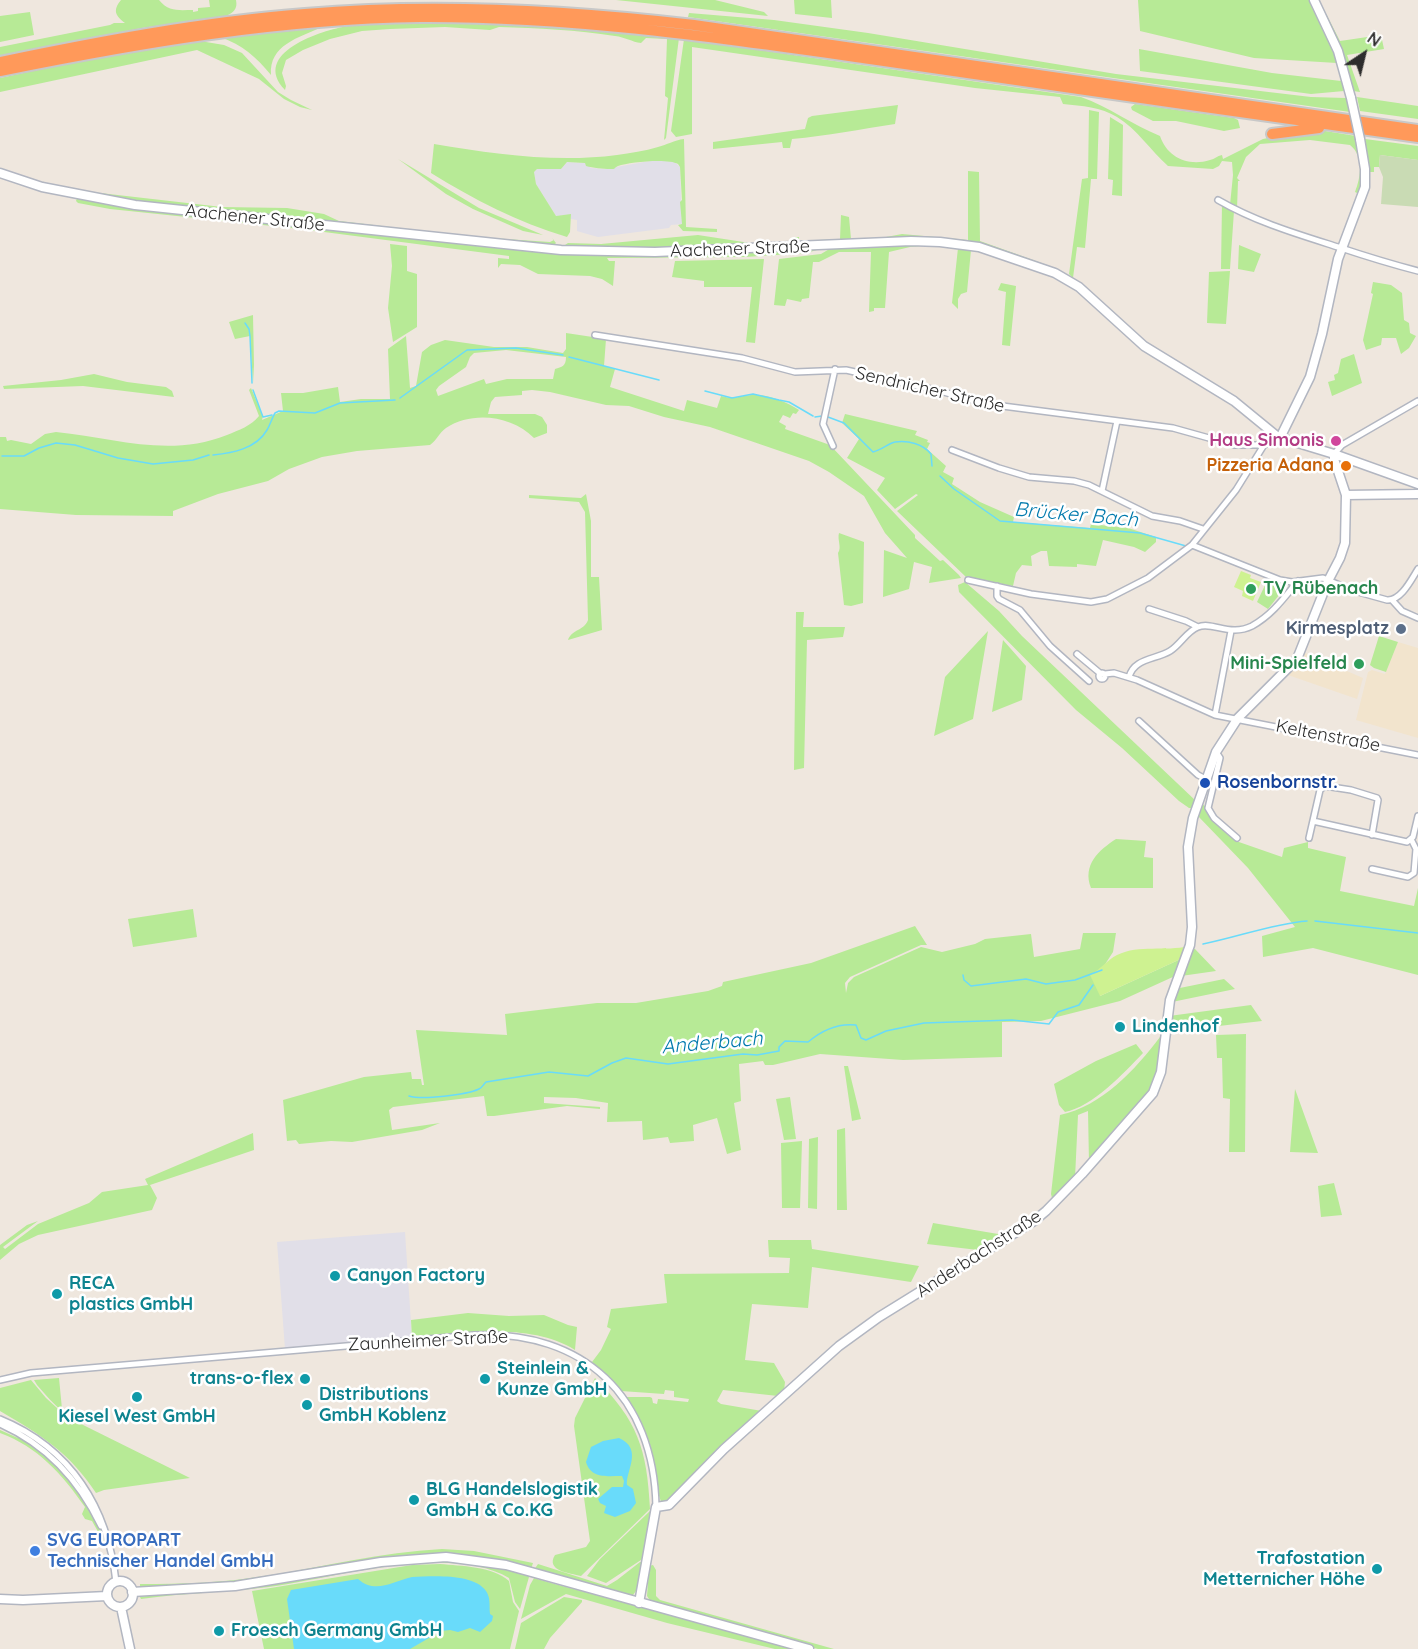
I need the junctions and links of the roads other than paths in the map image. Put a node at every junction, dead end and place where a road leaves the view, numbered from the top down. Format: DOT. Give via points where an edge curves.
graph roads {
  1 [pos="1314,0"];
  2 [pos="0,62"];
  3 [pos="0,71"];
  4 [pos="1041,84"];
  5 [pos="1091,98"];
  6 [pos="1349,128"];
  7 [pos="1418,130"];
  8 [pos="1272,135"];
  9 [pos="1418,137"];
  10 [pos="0,173"];
  11 [pos="1218,200"];
  12 [pos="1341,248"];
  13 [pos="1418,271"];
  14 [pos="595,335"];
  15 [pos="835,369"];
  16 [pos="1418,401"];
  17 [pos="1117,421"];
  18 [pos="1280,438"];
  19 [pos="1264,445"];
  20 [pos="833,446"];
  21 [pos="952,450"];
  22 [pos="1334,454"];
  23 [pos="1418,484"];
  24 [pos="1102,491"];
  25 [pos="1418,494"];
  26 [pos="1346,495"];
  27 [pos="1203,529"];
  28 [pos="1192,545"];
  29 [pos="1418,569"];
  30 [pos="968,580"];
  31 [pos="1298,581"];
  32 [pos="1328,581"];
  33 [pos="997,586"];
  34 [pos="1392,600"];
  35 [pos="1149,609"];
  36 [pos="1418,618"];
  37 [pos="1197,627"];
  38 [pos="1232,631"];
  39 [pos="1077,654"];
  40 [pos="1129,676"];
  41 [pos="1089,681"];
  42 [pos="1215,715"];
  43 [pos="1238,718"];
  44 [pos="1139,721"];
  45 [pos="1216,752"];
  46 [pos="1418,755"];
  47 [pos="1206,779"];
  48 [pos="1418,816"];
  49 [pos="1313,821"];
  50 [pos="1372,835"];
  51 [pos="1237,838"];
  52 [pos="1309,838"];
  53 [pos="1412,839"];
  54 [pos="1372,869"];
  55 [pos="0,1380"];
  56 [pos="0,1419"];
  57 [pos="0,1425"];
  58 [pos="656,1507"];
  59 [pos="108,1540"];
  60 [pos="116,1582"];
  61 [pos="132,1592"];
  62 [pos="107,1596"];
  63 [pos="0,1599"];
  64 [pos="639,1603"];
  65 [pos="121,1607"];
  66 [pos="130,1649"];
  67 [pos="809,1649"];
  1 -- 12 [label="main road, bridge" via="1338,51 1365,169 1365,187"];
  2 -- 7 [label="highway" via="145,34 267,17 384,9 516,10 603,15 728,30"];
  3 -- 4 [label="highway" via="132,45 250,28 345,20 478,18 653,30"];
  4 -- 5 [label="highway"];
  4 -- 6 [label="highway"];
  6 -- 8 [label="highway" via="1310,128"];
  6 -- 9 [label="highway"];
  10 -- 18 [label="main road, Aachener Straße" via="42,187 135,205 561,249 655,252 911,241 979,248 1067,279 1144,346 1234,401"];
  11 -- 12 [label="street" via="1254,219"];
  12 -- 13 [label="street"];
  12 -- 18 [label="main road" via="1310,377"];
  14 -- 15 [label="street, Sendnicher Straße" via="742,358 795,372"];
  15 -- 17 [label="street, Sendnicher Straße" via="987,404"];
  15 -- 20 [label="street" via="823,424"];
  16 -- 22 [label="street"];
  17 -- 19 [label="street, Sendnicher Straße" via="1173,428 1234,445"];
  17 -- 24 [label="street"];
  18 -- 19 [label="street"];
  18 -- 22 [label="main road, Aachener Straße"];
  19 -- 27 [label="street" via="1236,490"];
  21 -- 24 [label="street" via="1021,475 1074,481"];
  22 -- 23 [label="main road, Aachener Straße"];
  22 -- 26 [label="main road, Anderbachstraße"];
  24 -- 27 [label="street" via="1152,516"];
  25 -- 26 [label="main road"];
  26 -- 32 [label="main road, Anderbachstraße" via="1344,548"];
  27 -- 28 [label="street"];
  28 -- 31 [label="street" via="1272,578"];
  28 -- 33 [label="street" via="1148,578 1107,599 1091,602"];
  29 -- 34 [label="street"];
  30 -- 33 [label="street"];
  31 -- 32 [label="street"];
  31 -- 38 [label="street" via="1268,616"];
  32 -- 34 [label="street"];
  32 -- 43 [label="main road, Anderbachstraße" via="1294,664"];
  33 -- 41 [label="street" via="999,599 1020,610 1050,646"];
  34 -- 36 [label="street" via="1402,611"];
  35 -- 37 [label="street"];
  37 -- 38 [label="street"];
  37 -- 40 [label="street" via="1171,650 1137,663"];
  38 -- 42 [label="street"];
  39 -- 40 [label="street, Keltenstraße" via="1103,674"];
  40 -- 42 [label="street, Keltenstraße"];
  42 -- 43 [label="street, Keltenstraße"];
  43 -- 45 [label="main road, Anderbachstraße"];
  43 -- 46 [label="street, Keltenstraße"];
  44 -- 47 [label="street"];
  45 -- 47 [label="main road, Anderbachstraße"];
  45 -- 51 [label="street" via="1220,758 1208,808"];
  47 -- 58 [label="main road, Anderbachstraße" via="1188,848 1190,945 1170,1000 1158,1081 1145,1104 1034,1221 839,1346 724,1449 669,1505"];
  48 -- 53 [label="street"];
  49 -- 50 [label="street"];
  49 -- 50 [label="street" via="1322,787 1351,790 1377,798"];
  49 -- 52 [label="street"];
  50 -- 53 [label="street" via="1407,842"];
  53 -- 54 [label="street" via="1416,849 1412,876"];
  55 -- 58 [label="street, Zaunheimer Straße" via="31,1374 474,1335 521,1337 560,1347 580,1358 620,1395 648,1446 655,1474"];
  56 -- 59 [label="street" via="42,1443 76,1475 96,1506"];
  57 -- 59 [label="street" via="34,1443 64,1468"];
  58 -- 64 [label="main road, Zaunheimer Straße"];
  59 -- 60 [label="street"];
  60 -- 61 [label="main road" via="127,1584"];
  60 -- 62 [label="main road" via="109,1587"];
  61 -- 64 [label="main road" via="235,1586 381,1562 446,1557 506,1565"];
  61 -- 65 [label="main road" via="130,1602"];
  62 -- 63 [label="main road"];
  62 -- 65 [label="main road" via="110,1603"];
  64 -- 67 [label="main road"];
  65 -- 66 [label="main road"];
}
